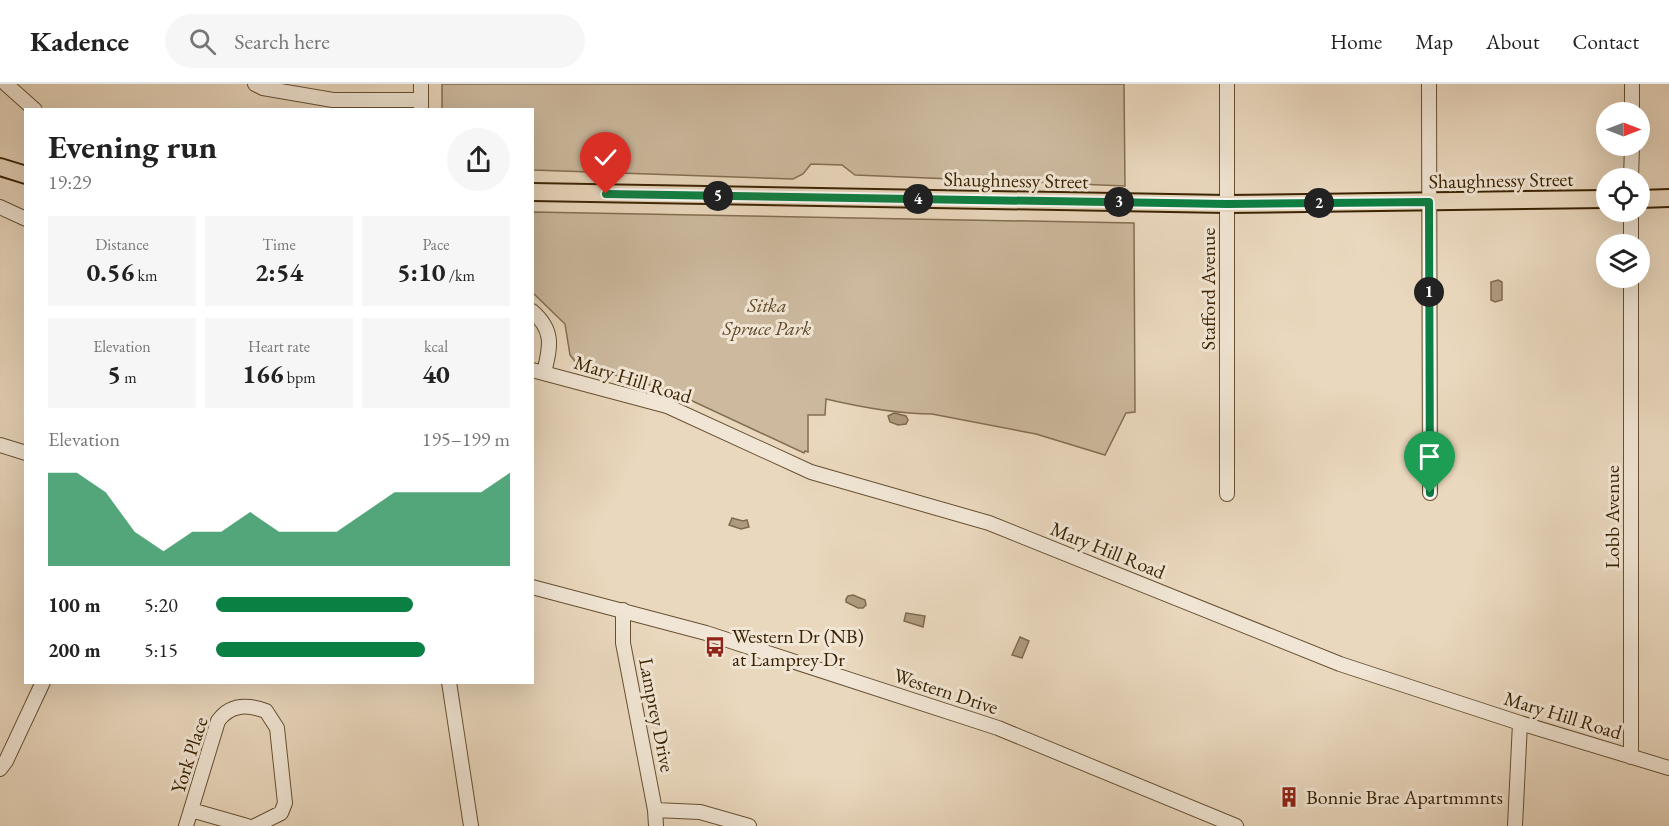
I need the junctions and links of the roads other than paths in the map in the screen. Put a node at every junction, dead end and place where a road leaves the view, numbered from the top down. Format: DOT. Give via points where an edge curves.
graph roads {
  1 [pos="6,84"];
  2 [pos="255,84"];
  3 [pos="421,84"];
  4 [pos="1227,84"];
  5 [pos="1429,84"];
  6 [pos="1632,84"];
  7 [pos="1632,102"];
  8 [pos="421,105"];
  9 [pos="33,108"];
  10 [pos="0,167"];
  11 [pos="24,174"];
  12 [pos="534,192"];
  13 [pos="1650,198"];
  14 [pos="1669,198"];
  15 [pos="1596,199"];
  16 [pos="1429,202"];
  17 [pos="1227,204"];
  18 [pos="0,207"];
  19 [pos="24,218"];
  20 [pos="1631,288"];
  21 [pos="534,313"];
  22 [pos="538,371"];
  23 [pos="0,445"];
  24 [pos="24,452"];
  25 [pos="1430,493"];
  26 [pos="1227,494"];
  27 [pos="534,588"];
  28 [pos="623,610"];
  29 [pos="42,684"];
  30 [pos="449,684"];
  31 [pos="1520,723"];
  32 [pos="1631,757"];
  33 [pos="1669,768"];
  34 [pos="0,769"];
  35 [pos="191,810"];
  36 [pos="656,810"];
  37 [pos="1210,821"];
  38 [pos="186,826"];
  39 [pos="247,826"];
  40 [pos="255,826"];
  41 [pos="471,826"];
  42 [pos="656,826"];
  43 [pos="749,826"];
  44 [pos="1236,826"];
  45 [pos="1515,826"];
  1 -- 9 [label="street"];
  2 -- 8 [label="street" via="333,100"];
  3 -- 8 [label="street"];
  4 -- 17 [label="street, Stafford Avenue"];
  5 -- 16 [label="street"];
  6 -- 7 [label="street"];
  10 -- 11 [label="main road"];
  12 -- 17 [label="main road, Shaughnessy Street"];
  13 -- 14 [label="main road"];
  15 -- 16 [label="main road, Shaughnessy Street"];
  16 -- 17 [label="main road, Shaughnessy Street"];
  16 -- 25 [label="street"];
  17 -- 26 [label="street, Stafford Avenue"];
  18 -- 19 [label="street"];
  20 -- 32 [label="street, Lobb Avenue"];
  21 -- 22 [label="street" via="543,322 550,340"];
  22 -- 31 [label="street, Mary Hill Road" via="667,406 811,472 990,523 1340,664"];
  23 -- 24 [label="street"];
  27 -- 28 [label="street, Western Drive"];
  28 -- 36 [label="street, Lamprey Drive" via="623,643"];
  28 -- 37 [label="street, Western Drive" via="998,728"];
  29 -- 34 [label="street"];
  30 -- 41 [label="street"];
  31 -- 32 [label="street, Mary Hill Road"];
  31 -- 45 [label="street"];
  32 -- 33 [label="street, Mary Hill Road"];
  35 -- 38 [label="street, York Place"];
  35 -- 39 [label="street, York Place"];
  35 -- 40 [label="street, York Place" via="218,721 235,707 260,709 270,715 277,728 285,803 281,813"];
  36 -- 42 [label="street, Lamprey Drive"];
  36 -- 43 [label="street" via="700,812"];
  37 -- 44 [label="street, Western Drive"];
}
